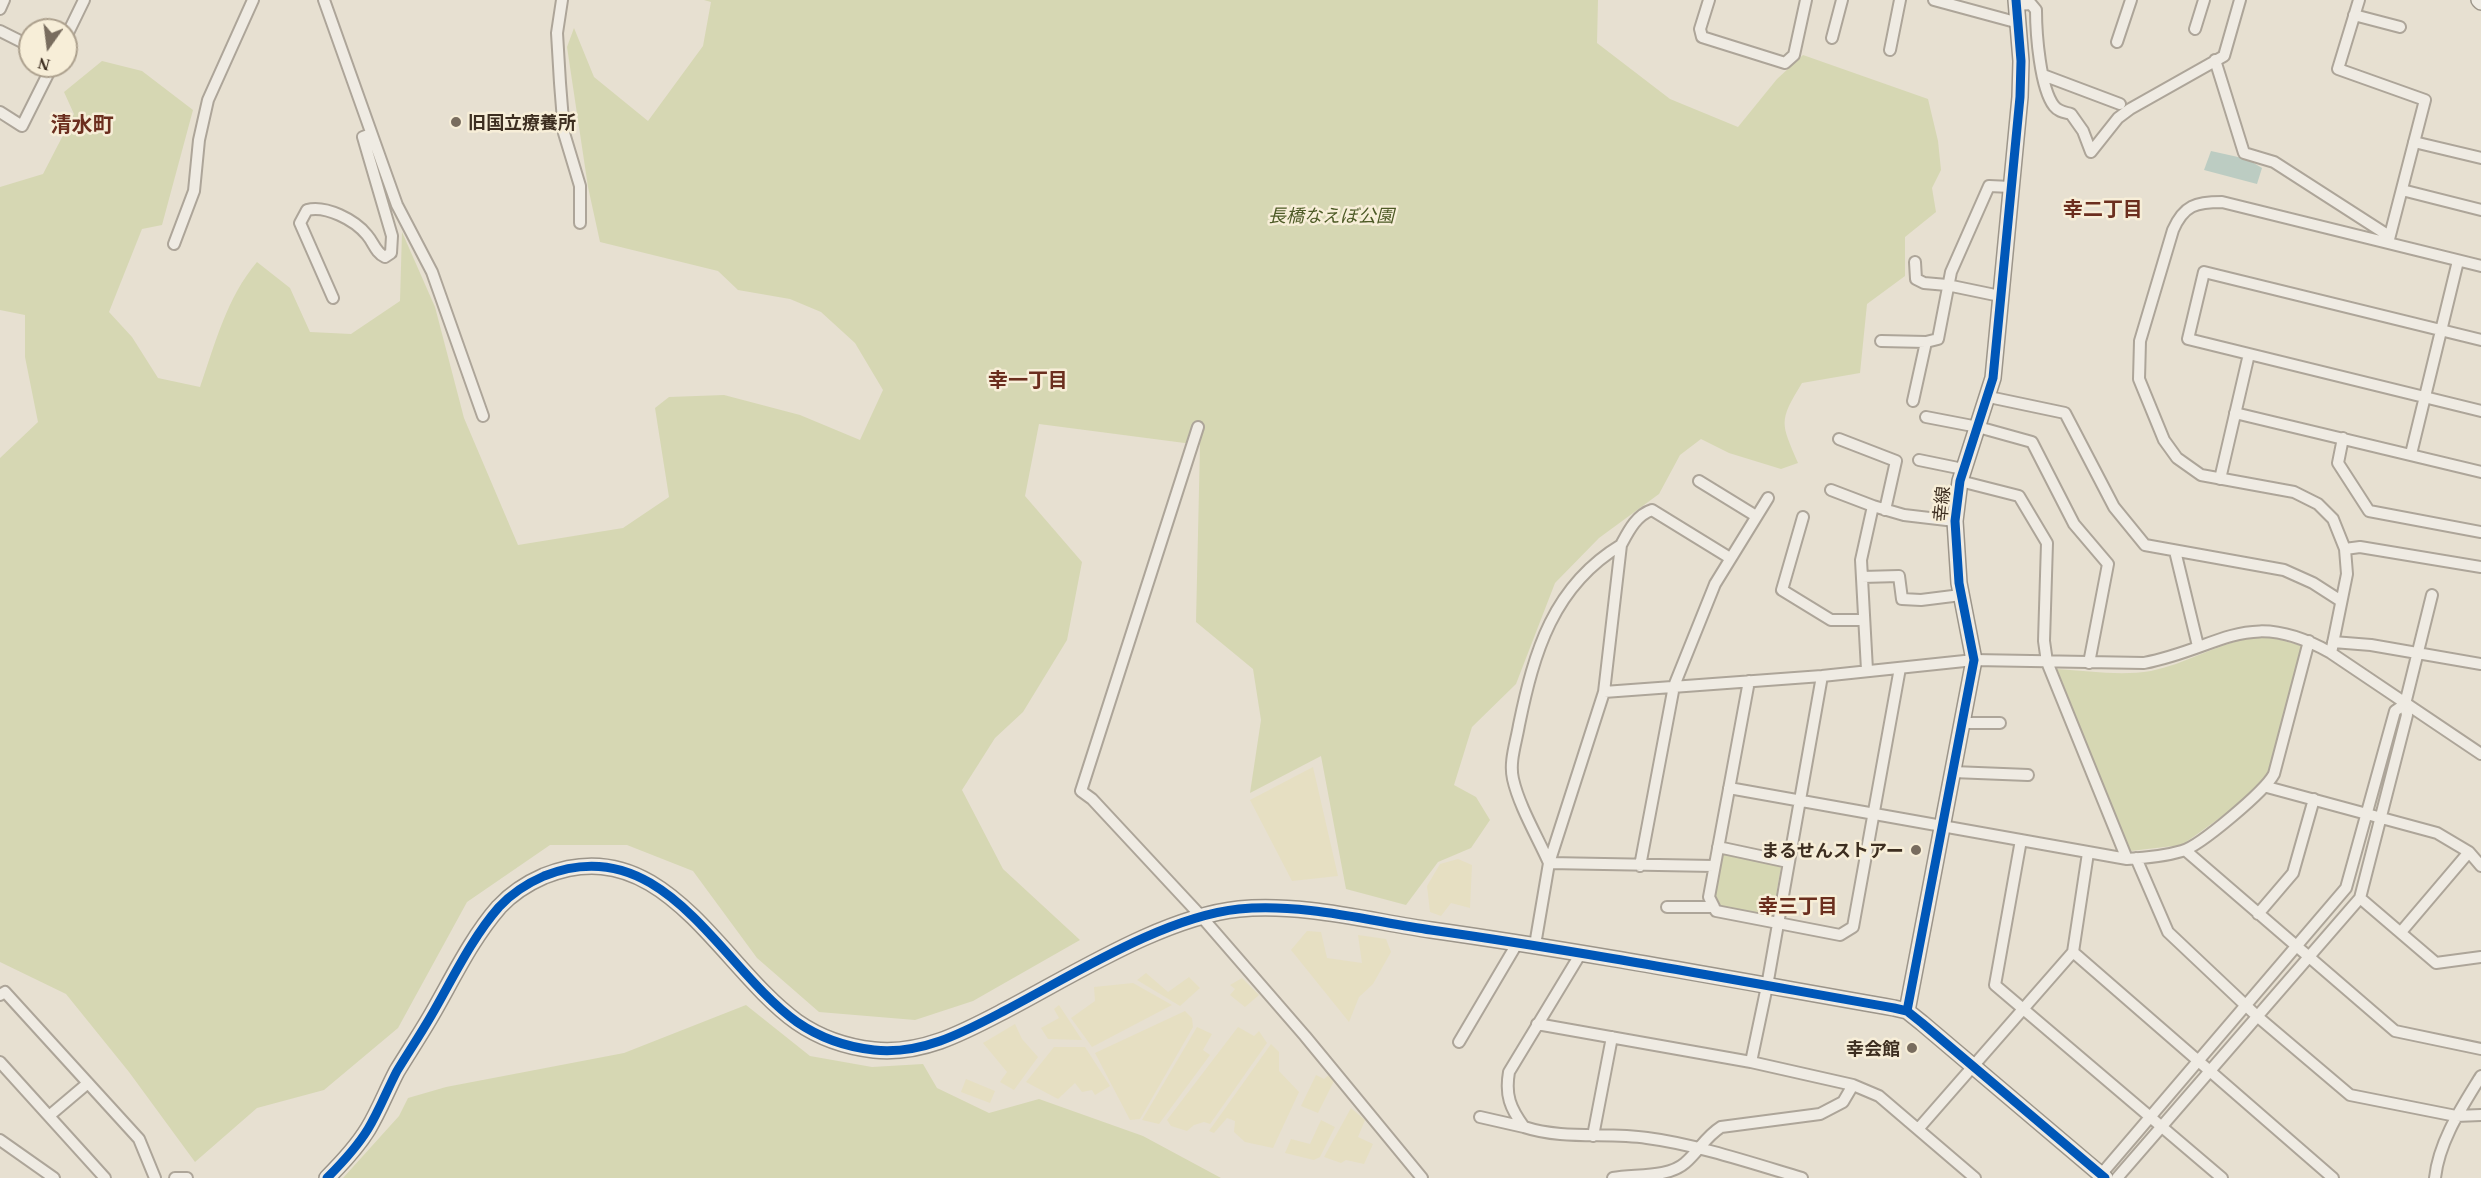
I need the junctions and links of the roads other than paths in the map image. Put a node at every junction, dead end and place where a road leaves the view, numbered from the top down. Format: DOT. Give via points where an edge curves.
graph roads {
  1 [pos="4,0"];
  2 [pos="84,0"];
  3 [pos="253,0"];
  4 [pos="324,0"];
  5 [pos="562,0"];
  6 [pos="1709,0"];
  7 [pos="1804,0"];
  8 [pos="1842,0"];
  9 [pos="1900,0"];
  10 [pos="1934,0"];
  11 [pos="2131,0"];
  12 [pos="2204,0"];
  13 [pos="2240,0"];
  14 [pos="2359,0"];
  15 [pos="2016,2"];
  16 [pos="0,9"];
  17 [pos="2354,15"];
  18 [pos="75,18"];
  19 [pos="2019,23"];
  20 [pos="2400,27"];
  21 [pos="2195,29"];
  22 [pos="0,31"];
  23 [pos="1832,38"];
  24 [pos="18,40"];
  25 [pos="2117,42"];
  26 [pos="1890,50"];
  27 [pos="2216,60"];
  28 [pos="2043,75"];
  29 [pos="46,78"];
  30 [pos="2120,104"];
  31 [pos="0,112"];
  32 [pos="370,134"];
  33 [pos="2414,142"];
  34 [pos="2481,158"];
  35 [pos="2011,187"];
  36 [pos="2402,190"];
  37 [pos="2481,210"];
  38 [pos="580,223"];
  39 [pos="2389,240"];
  40 [pos="174,244"];
  41 [pos="2458,261"];
  42 [pos="1915,262"];
  43 [pos="2481,266"];
  44 [pos="1947,285"];
  45 [pos="2000,296"];
  46 [pos="333,298"];
  47 [pos="2441,330"];
  48 [pos="2481,340"];
  49 [pos="1881,341"];
  50 [pos="1926,342"];
  51 [pos="2249,354"];
  52 [pos="1989,397"];
  53 [pos="2424,397"];
  54 [pos="1913,401"];
  55 [pos="2481,411"];
  56 [pos="2235,413"];
  57 [pos="483,416"];
  58 [pos="1926,417"];
  59 [pos="1198,427"];
  60 [pos="1978,427"];
  61 [pos="2343,438"];
  62 [pos="1839,439"];
  63 [pos="2411,454"];
  64 [pos="1919,460"];
  65 [pos="2481,472"];
  66 [pos="1962,475"];
  67 [pos="2220,479"];
  68 [pos="1700,481"];
  69 [pos="1831,490"];
  70 [pos="1768,498"];
  71 [pos="1873,506"];
  72 [pos="1885,510"];
  73 [pos="1756,516"];
  74 [pos="1803,517"];
  75 [pos="1955,521"];
  76 [pos="2481,532"];
  77 [pos="1621,545"];
  78 [pos="2345,549"];
  79 [pos="2175,551"];
  80 [pos="1730,558"];
  81 [pos="2481,567"];
  82 [pos="1862,578"];
  83 [pos="1961,595"];
  84 [pos="2432,595"];
  85 [pos="2341,601"];
  86 [pos="1864,620"];
  87 [pos="2309,641"];
  88 [pos="2198,646"];
  89 [pos="2332,647"];
  90 [pos="2417,653"];
  91 [pos="1974,660"];
  92 [pos="2048,662"];
  93 [pos="2089,663"];
  94 [pos="2481,664"];
  95 [pos="1900,668"];
  96 [pos="1868,670"];
  97 [pos="1822,676"];
  98 [pos="1749,681"];
  99 [pos="1674,686"];
  100 [pos="1604,693"];
  101 [pos="2405,704"];
  102 [pos="1962,723"];
  103 [pos="2000,723"];
  104 [pos="2481,754"];
  105 [pos="1953,772"];
  106 [pos="2028,775"];
  107 [pos="2267,786"];
  108 [pos="1729,788"];
  109 [pos="2314,799"];
  110 [pos="1799,801"];
  111 [pos="1874,813"];
  112 [pos="2366,814"];
  113 [pos="2380,817"];
  114 [pos="1942,826"];
  115 [pos="2022,840"];
  116 [pos="1718,848"];
  117 [pos="2185,850"];
  118 [pos="2469,852"];
  119 [pos="2088,853"];
  120 [pos="2131,859"];
  121 [pos="1788,862"];
  122 [pos="1549,863"];
  123 [pos="1640,866"];
  124 [pos="1714,866"];
  125 [pos="2481,866"];
  126 [pos="2360,898"];
  127 [pos="1714,907"];
  128 [pos="1667,908"];
  129 [pos="2258,914"];
  130 [pos="1200,915"];
  131 [pos="1778,923"];
  132 [pos="2401,932"];
  133 [pos="1518,942"];
  134 [pos="1535,945"];
  135 [pos="2296,946"];
  136 [pos="1581,952"];
  137 [pos="2073,952"];
  138 [pos="2308,957"];
  139 [pos="2481,957"];
  140 [pos="1767,986"];
  141 [pos="0,995"];
  142 [pos="2245,1004"];
  143 [pos="2022,1010"];
  144 [pos="1907,1011"];
  145 [pos="2258,1017"];
  146 [pos="1537,1024"];
  147 [pos="1612,1037"];
  148 [pos="1459,1042"];
  149 [pos="2481,1049"];
  150 [pos="2198,1061"];
  151 [pos="0,1062"];
  152 [pos="1751,1062"];
  153 [pos="1974,1066"];
  154 [pos="2210,1072"];
  155 [pos="2481,1076"];
  156 [pos="88,1083"];
  157 [pos="1853,1085"];
  158 [pos="2481,1114"];
  159 [pos="49,1116"];
  160 [pos="2456,1116"];
  161 [pos="1480,1117"];
  162 [pos="2150,1117"];
  163 [pos="2162,1126"];
  164 [pos="1524,1127"];
  165 [pos="1919,1128"];
  166 [pos="1593,1136"];
  167 [pos="0,1140"];
  168 [pos="1697,1150"];
  169 [pos="2101,1177"];
  170 [pos="54,1178"];
  171 [pos="105,1178"];
  172 [pos="155,1178"];
  173 [pos="176,1178"];
  174 [pos="187,1178"];
  175 [pos="327,1178"];
  176 [pos="1422,1178"];
  177 [pos="1613,1178"];
  178 [pos="1802,1178"];
  179 [pos="1975,1178"];
  180 [pos="2117,1178"];
  181 [pos="2222,1178"];
  182 [pos="2333,1178"];
  183 [pos="2435,1178"];
  1 -- 16 [label="street"];
  2 -- 18 [label="street"];
  3 -- 40 [label="street" via="208,100 194,191"];
  4 -- 32 [label="street"];
  5 -- 38 [label="street" via="556,33 564,133 580,186"];
  6 -- 7 [label="street" via="1700,29 1702,37 1785,63 1794,55"];
  8 -- 23 [label="street"];
  9 -- 26 [label="street"];
  10 -- 19 [label="street"];
  11 -- 25 [label="street"];
  12 -- 21 [label="street"];
  13 -- 27 [label="street" via="2224,56"];
  14 -- 17 [label="street"];
  15 -- 19 [label="street, 幸線"];
  15 -- 28 [label="street" via="2031,4 2036,10"];
  17 -- 20 [label="street"];
  17 -- 33 [label="street" via="2338,69 2425,100"];
  19 -- 35 [label="street, 幸線" via="2020,97"];
  22 -- 24 [label="street"];
  27 -- 28 [label="street" via="2118,118 2091,152 2071,114 2059,111 2053,104"];
  27 -- 39 [label="street" via="2244,153 2274,162"];
  28 -- 30 [label="street"];
  29 -- 31 [label="street" via="22,126"];
  32 -- 46 [label="street" via="363,137 392,236 391,253 378,253 356,224 331,213 307,210 300,223"];
  32 -- 57 [label="street" via="397,205 432,272"];
  33 -- 34 [label="street"];
  33 -- 36 [label="street"];
  35 -- 44 [label="street" via="1989,186"];
  35 -- 45 [label="street, 幸線"];
  36 -- 37 [label="street"];
  36 -- 39 [label="street"];
  39 -- 41 [label="street"];
  39 -- 67 [label="street" via="2222,202 2200,202 2179,217 2140,341 2139,379 2164,440 2177,458 2201,475"];
  41 -- 43 [label="street"];
  41 -- 47 [label="street"];
  42 -- 44 [label="street" via="1916,279"];
  44 -- 45 [label="street"];
  44 -- 50 [label="street" via="1938,339"];
  45 -- 52 [label="street, 幸線"];
  47 -- 48 [label="street"];
  47 -- 51 [label="street" via="2204,272 2188,339"];
  47 -- 53 [label="street"];
  49 -- 50 [label="street"];
  50 -- 54 [label="street"];
  51 -- 53 [label="street"];
  51 -- 56 [label="street"];
  52 -- 60 [label="street, 幸線"];
  52 -- 79 [label="street" via="2065,413 2114,507 2145,545"];
  53 -- 55 [label="street"];
  53 -- 63 [label="street"];
  56 -- 61 [label="street"];
  56 -- 67 [label="street"];
  58 -- 60 [label="street"];
  59 -- 130 [label="street" via="1081,791"];
  60 -- 66 [label="street, 幸線"];
  60 -- 93 [label="street" via="2032,442 2074,524 2108,564"];
  61 -- 63 [label="street"];
  61 -- 76 [label="street" via="2338,463 2369,511"];
  62 -- 72 [label="street" via="1896,461"];
  63 -- 65 [label="street"];
  64 -- 66 [label="street"];
  66 -- 75 [label="street, 幸線"];
  66 -- 92 [label="street" via="2019,496 2047,543 2044,641"];
  67 -- 78 [label="street" via="2294,492 2318,504 2333,519"];
  68 -- 73 [label="street"];
  69 -- 71 [label="street"];
  70 -- 73 [label="street"];
  71 -- 72 [label="street"];
  71 -- 82 [label="street" via="1861,560"];
  72 -- 75 [label="street"];
  73 -- 80 [label="street"];
  74 -- 86 [label="street" via="1782,590 1831,620"];
  75 -- 83 [label="street, 幸線"];
  77 -- 80 [label="street" via="1631,527 1652,510"];
  77 -- 100 [label="street"];
  77 -- 122 [label="street" via="1604,555 1568,593 1541,638 1527,688 1512,765 1514,780"];
  78 -- 81 [label="street" via="2360,547"];
  78 -- 85 [label="street" via="2347,574"];
  79 -- 85 [label="street" via="2284,570"];
  79 -- 88 [label="street"];
  80 -- 99 [label="street" via="1714,584"];
  82 -- 83 [label="street" via="1899,576 1902,599"];
  82 -- 86 [label="street"];
  83 -- 91 [label="street, 幸線"];
  84 -- 90 [label="street"];
  85 -- 89 [label="street"];
  86 -- 96 [label="street"];
  87 -- 88 [label="street" via="2274,630 2241,632"];
  87 -- 89 [label="street"];
  87 -- 107 [label="street" via="2274,774"];
  88 -- 93 [label="street" via="2144,663"];
  89 -- 90 [label="street"];
  89 -- 101 [label="street"];
  90 -- 94 [label="street"];
  90 -- 101 [label="street"];
  91 -- 92 [label="street"];
  91 -- 95 [label="street"];
  91 -- 102 [label="street, 幸線"];
  92 -- 93 [label="street"];
  92 -- 120 [label="street"];
  95 -- 96 [label="street"];
  95 -- 111 [label="street"];
  96 -- 97 [label="street"];
  97 -- 98 [label="street"];
  97 -- 110 [label="street"];
  98 -- 99 [label="street"];
  98 -- 108 [label="street"];
  99 -- 100 [label="street"];
  99 -- 123 [label="street"];
  100 -- 122 [label="street"];
  101 -- 104 [label="street"];
  101 -- 112 [label="street" via="2395,711"];
  101 -- 113 [label="street" via="2407,715"];
  102 -- 103 [label="street"];
  102 -- 105 [label="street, 幸線"];
  105 -- 106 [label="street"];
  105 -- 114 [label="street, 幸線"];
  107 -- 109 [label="street"];
  107 -- 117 [label="street"];
  108 -- 110 [label="street"];
  108 -- 116 [label="street"];
  109 -- 112 [label="street"];
  109 -- 129 [label="street" via="2293,873"];
  110 -- 111 [label="street"];
  110 -- 121 [label="street"];
  111 -- 114 [label="street"];
  111 -- 131 [label="street" via="1853,927 1840,935"];
  112 -- 113 [label="street"];
  112 -- 135 [label="street" via="2346,888"];
  113 -- 118 [label="street" via="2437,833"];
  113 -- 126 [label="street"];
  114 -- 115 [label="street"];
  114 -- 144 [label="street, 幸線"];
  115 -- 119 [label="street"];
  115 -- 143 [label="street" via="1995,985"];
  116 -- 121 [label="street"];
  116 -- 124 [label="street"];
  117 -- 120 [label="street"];
  117 -- 129 [label="street"];
  118 -- 125 [label="street"];
  118 -- 132 [label="street"];
  119 -- 120 [label="street"];
  119 -- 137 [label="street"];
  120 -- 142 [label="street" via="2168,932"];
  121 -- 131 [label="street"];
  122 -- 123 [label="street"];
  122 -- 134 [label="street"];
  123 -- 124 [label="street"];
  124 -- 127 [label="street" via="1708,897"];
  126 -- 132 [label="street"];
  126 -- 138 [label="street"];
  127 -- 128 [label="street"];
  127 -- 131 [label="street" via="1716,911"];
  129 -- 135 [label="street"];
  130 -- 133 [label="street" via="1242,909 1304,911"];
  130 -- 175 [label="street" via="1132,944 931,1045 881,1051 837,1042 798,1022 693,915 652,883 610,868 587,867 555,873 525,886 499,908 396,1073 366,1132"];
  130 -- 176 [label="street"];
  131 -- 140 [label="street"];
  132 -- 139 [label="street" via="2436,963"];
  133 -- 134 [label="street"];
  133 -- 148 [label="street"];
  134 -- 136 [label="street"];
  135 -- 138 [label="street"];
  135 -- 142 [label="street"];
  136 -- 140 [label="street"];
  136 -- 146 [label="street"];
  137 -- 143 [label="street"];
  137 -- 150 [label="street"];
  138 -- 145 [label="street"];
  138 -- 149 [label="street" via="2395,1031"];
  140 -- 144 [label="street"];
  140 -- 152 [label="street"];
  141 -- 156 [label="street" via="5,992"];
  142 -- 145 [label="street"];
  142 -- 150 [label="street"];
  143 -- 153 [label="street"];
  143 -- 162 [label="street"];
  144 -- 153 [label="street"];
  145 -- 154 [label="street"];
  145 -- 160 [label="street" via="2350,1095"];
  146 -- 147 [label="street"];
  146 -- 164 [label="street" via="1509,1072 1506,1086 1510,1107"];
  147 -- 152 [label="street"];
  147 -- 166 [label="street"];
  150 -- 154 [label="street"];
  150 -- 162 [label="street"];
  151 -- 159 [label="street"];
  152 -- 157 [label="street"];
  153 -- 165 [label="street"];
  153 -- 169 [label="street"];
  154 -- 163 [label="street"];
  154 -- 182 [label="street"];
  155 -- 160 [label="street"];
  156 -- 159 [label="street"];
  156 -- 172 [label="street" via="139,1139"];
  157 -- 165 [label="street" via="1879,1096"];
  157 -- 168 [label="street" via="1843,1102 1832,1110 1721,1127 1708,1135"];
  158 -- 160 [label="street"];
  159 -- 171 [label="street"];
  160 -- 183 [label="street"];
  161 -- 164 [label="street"];
  162 -- 163 [label="street"];
  162 -- 169 [label="street"];
  163 -- 180 [label="street"];
  163 -- 181 [label="street"];
  164 -- 166 [label="street" via="1541,1133"];
  165 -- 179 [label="street"];
  166 -- 168 [label="street" via="1647,1138"];
  167 -- 170 [label="street"];
  168 -- 177 [label="street" via="1671,1172"];
  168 -- 178 [label="street"];
  173 -- 174 [label="street"];
}
